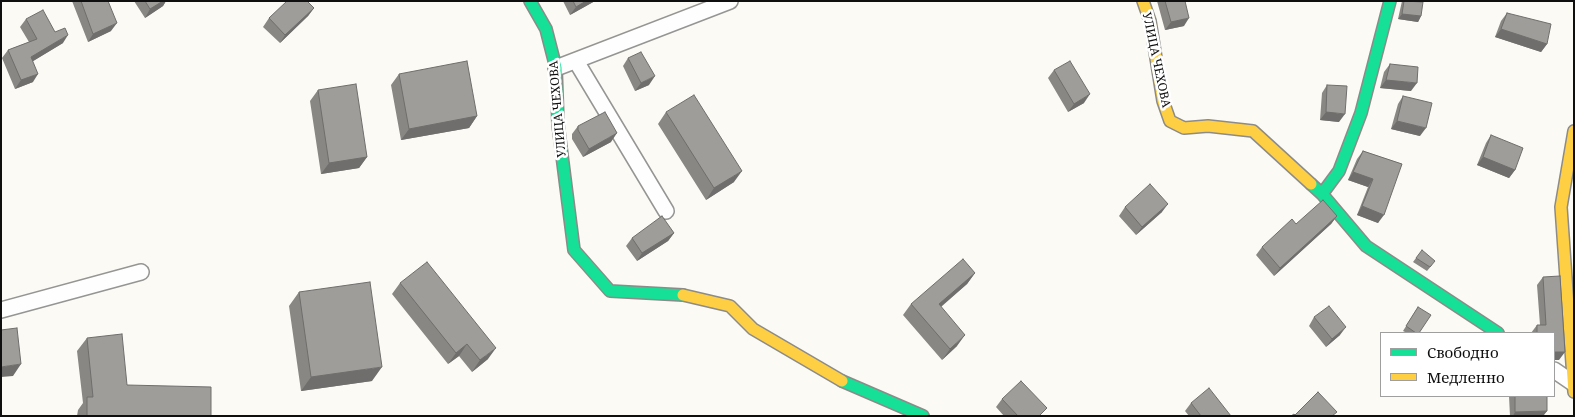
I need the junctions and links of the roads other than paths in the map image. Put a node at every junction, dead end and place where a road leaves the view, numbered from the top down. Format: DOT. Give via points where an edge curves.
graph roads {
  1 [pos="530,1"];
  2 [pos="730,1"];
  3 [pos="1143,1"];
  4 [pos="1390,1"];
  5 [pos="576,60"];
  6 [pos="556,68"];
  7 [pos="1574,131"];
  8 [pos="1322,194"];
  9 [pos="666,211"];
  10 [pos="141,272"];
  11 [pos="1,310"];
  12 [pos="1496,332"];
  13 [pos="1555,371"];
  14 [pos="1573,387"];
  15 [pos="923,416"];
  1 -- 6 [label="street, УЛИЦА ЧЕХОВА" via="546,29"];
  2 -- 5 [label="street"];
  3 -- 8 [label="street, УЛИЦА ЧЕХОВА" via="1170,121 1184,128 1208,126 1253,131"];
  4 -- 8 [label="street" via="1361,113 1339,171"];
  5 -- 6 [label="street"];
  5 -- 9 [label="street, УЛИЦА ЧЕХОВА"];
  6 -- 15 [label="street, УЛИЦА ЧЕХОВА" via="558,124 574,250 610,291 684,296 730,306 753,329 839,378"];
  7 -- 14 [label="street" via="1561,207"];
  8 -- 12 [label="street, УЛИЦА ЧЕХОВА" via="1366,246"];
  10 -- 11 [label="street"];
  13 -- 14 [label="street"];
}
